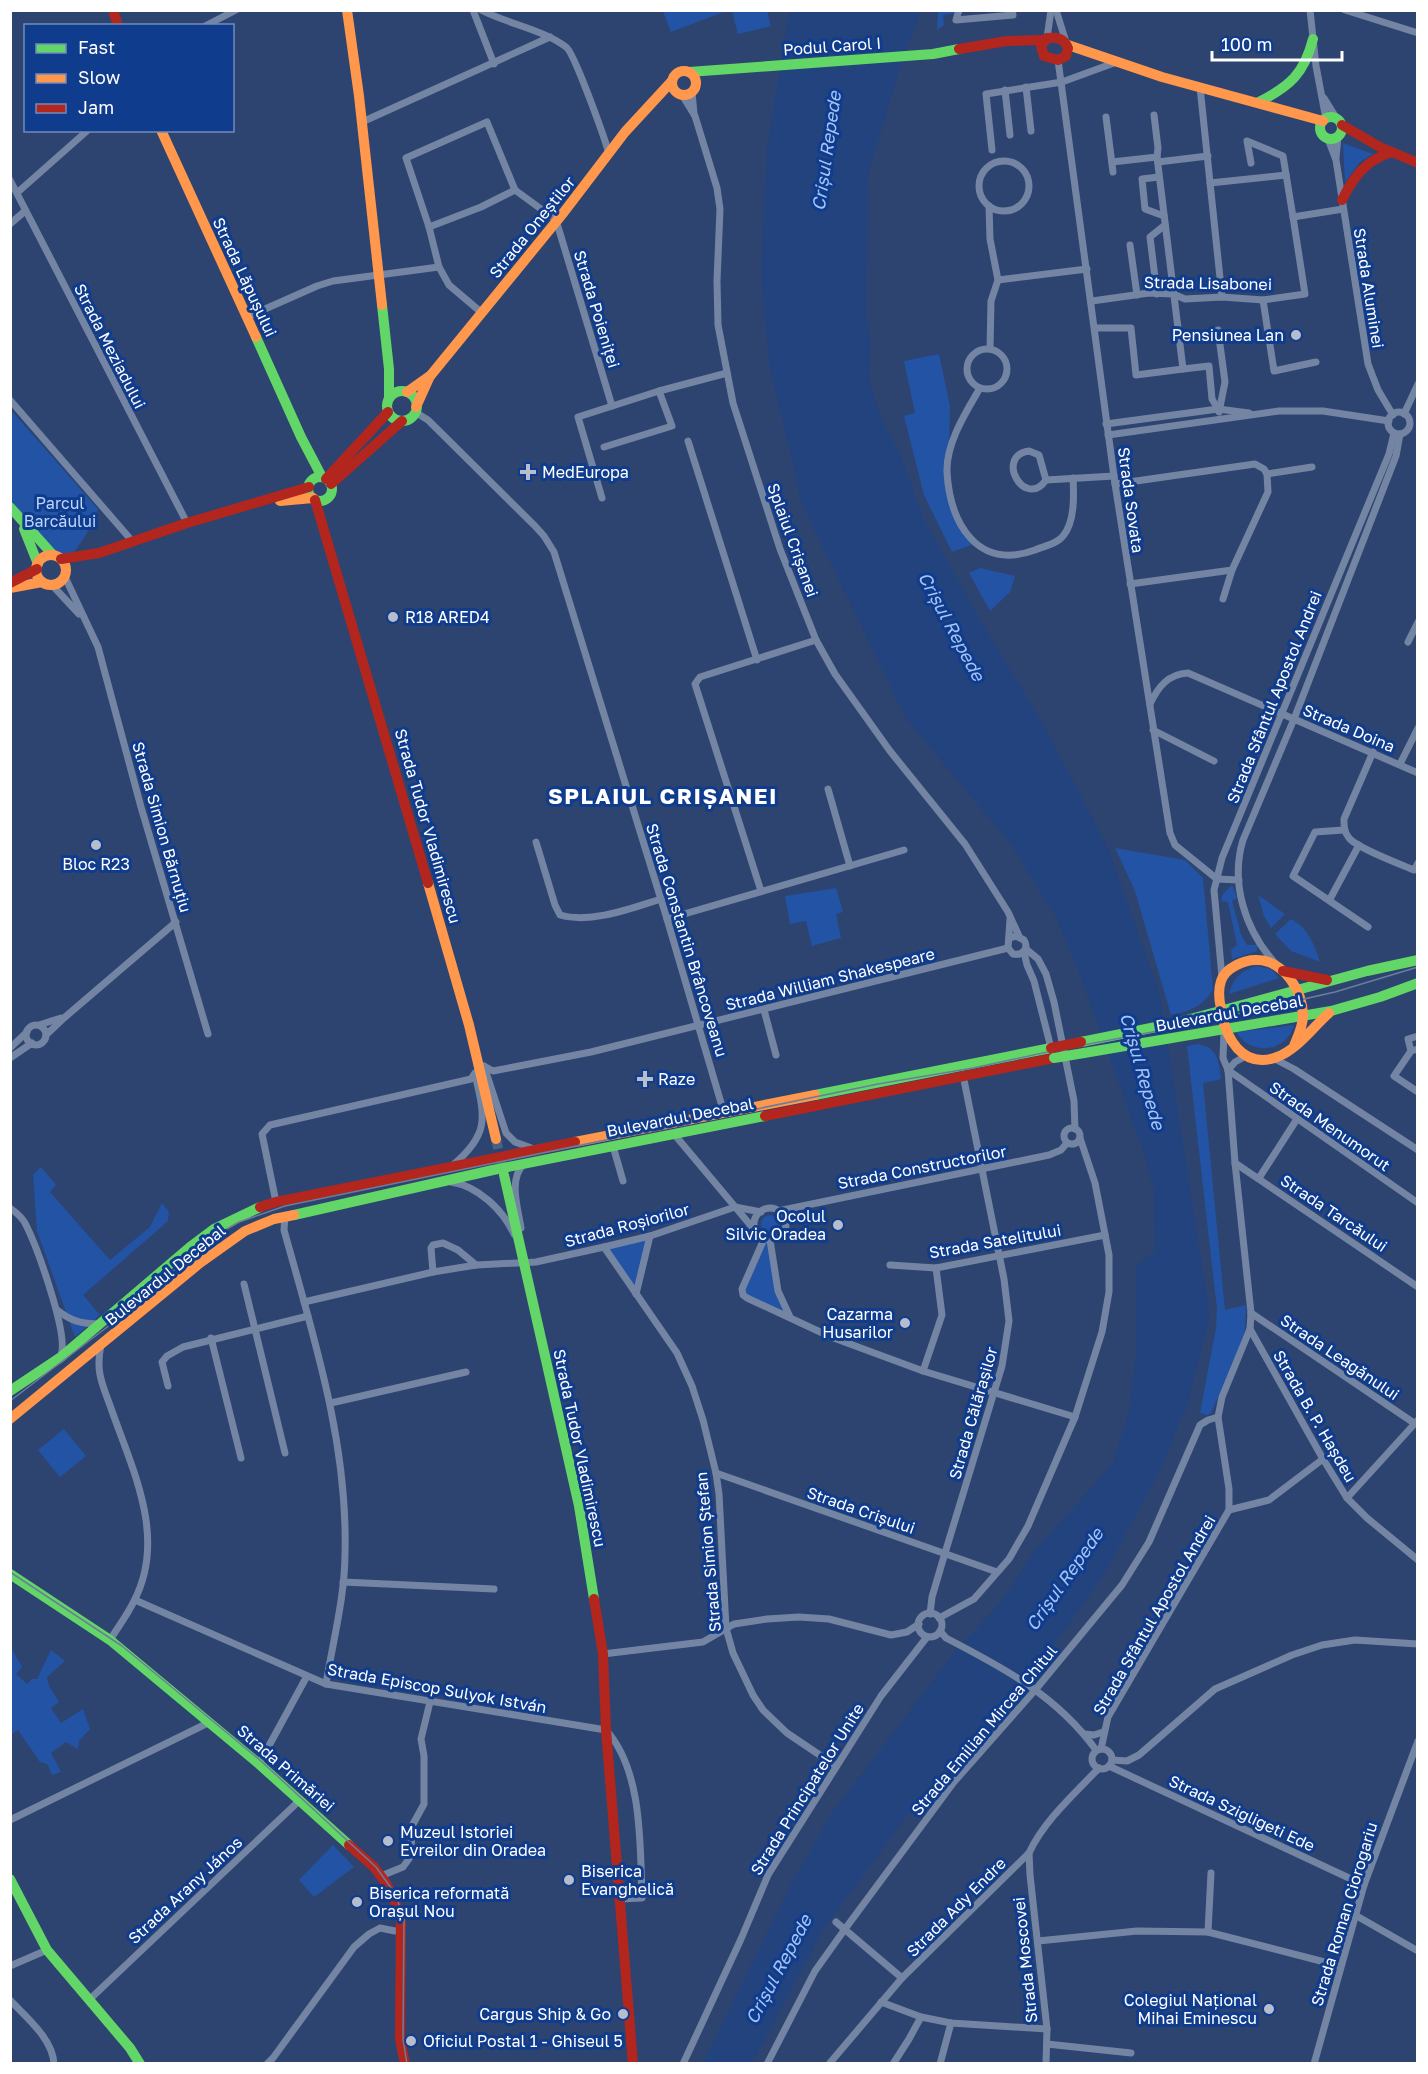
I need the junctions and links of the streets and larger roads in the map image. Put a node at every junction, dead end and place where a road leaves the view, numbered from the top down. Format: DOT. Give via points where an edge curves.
graph roads {
  1 [pos="236,10"];
  2 [pos="348,10"];
  3 [pos="473,10"];
  4 [pos="481,10"];
  5 [pos="959,10"];
  6 [pos="1012,10"];
  7 [pos="1051,10"];
  8 [pos="1056,10"];
  9 [pos="1310,10"];
  10 [pos="1345,10"];
  11 [pos="209,24"];
  12 [pos="1418,33"];
  13 [pos="550,37"];
  14 [pos="1045,39"];
  15 [pos="1313,39"];
  16 [pos="1022,41"];
  17 [pos="1067,43"];
  18 [pos="1042,53"];
  19 [pos="1098,57"];
  20 [pos="1062,58"];
  21 [pos="1114,63"];
  22 [pos="494,64"];
  23 [pos="720,69"];
  24 [pos="1095,70"];
  25 [pos="689,72"];
  26 [pos="672,81"];
  27 [pos="1062,82"];
  28 [pos="1026,87"];
  29 [pos="1200,87"];
  30 [pos="1005,90"];
  31 [pos="687,91"];
  32 [pos="657,98"];
  33 [pos="1264,103"];
  34 [pos="1154,115"];
  35 [pos="1106,117"];
  36 [pos="362,122"];
  37 [pos="1332,128"];
  38 [pos="1031,131"];
  39 [pos="86,132"];
  40 [pos="162,132"];
  41 [pos="1010,135"];
  42 [pos="992,150"];
  43 [pos="1392,152"];
  44 [pos="609,154"];
  45 [pos="1208,156"];
  46 [pos="1157,159"];
  47 [pos="1112,162"];
  48 [pos="1251,163"];
  49 [pos="1418,163"];
  50 [pos="1113,172"];
  51 [pos="1286,175"];
  52 [pos="1159,177"];
  53 [pos="10,180"];
  54 [pos="1210,183"];
  55 [pos="515,190"];
  56 [pos="18,192"];
  57 [pos="1342,204"];
  58 [pos="989,206"];
  59 [pos="25,211"];
  60 [pos="1293,217"];
  61 [pos="556,220"];
  62 [pos="1164,220"];
  63 [pos="10,224"];
  64 [pos="429,227"];
  65 [pos="1130,245"];
  66 [pos="439,267"];
  67 [pos="1087,269"];
  68 [pos="379,275"];
  69 [pos="998,280"];
  70 [pos="1157,294"];
  71 [pos="1173,294"];
  72 [pos="1137,295"];
  73 [pos="1222,297"];
  74 [pos="1263,300"];
  75 [pos="1092,301"];
  76 [pos="482,313"];
  77 [pos="247,317"];
  78 [pos="1095,328"];
  79 [pos="1218,330"];
  80 [pos="990,349"];
  81 [pos="1316,362"];
  82 [pos="389,369"];
  83 [pos="1183,369"];
  84 [pos="728,373"];
  85 [pos="430,375"];
  86 [pos="1418,384"];
  87 [pos="980,388"];
  88 [pos="659,391"];
  89 [pos="405,392"];
  90 [pos="389,398"];
  91 [pos="10,400"];
  92 [pos="612,406"];
  93 [pos="1218,409"];
  94 [pos="416,410"];
  95 [pos="388,412"];
  96 [pos="1261,414"];
  97 [pos="1404,414"];
  98 [pos="1391,418"];
  99 [pos="1220,420"];
  100 [pos="402,421"];
  101 [pos="1106,424"];
  102 [pos="1414,427"];
  103 [pos="1397,434"];
  104 [pos="1108,435"];
  105 [pos="688,441"];
  106 [pos="604,447"];
  107 [pos="1312,467"];
  108 [pos="1267,474"];
  109 [pos="1072,478"];
  110 [pos="1046,480"];
  111 [pos="1114,480"];
  112 [pos="322,484"];
  113 [pos="602,498"];
  114 [pos="314,499"];
  115 [pos="262,502"];
  116 [pos="10,507"];
  117 [pos="19,518"];
  118 [pos="187,523"];
  119 [pos="324,523"];
  120 [pos="133,542"];
  121 [pos="99,553"];
  122 [pos="57,557"];
  123 [pos="37,566"];
  124 [pos="1232,570"];
  125 [pos="65,575"];
  126 [pos="10,583"];
  127 [pos="47,583"];
  128 [pos="1130,584"];
  129 [pos="10,588"];
  130 [pos="1223,599"];
  131 [pos="1418,622"];
  132 [pos="90,628"];
  133 [pos="816,640"];
  134 [pos="1408,642"];
  135 [pos="757,660"];
  136 [pos="1149,706"];
  137 [pos="1281,714"];
  138 [pos="1294,719"];
  139 [pos="1418,728"];
  140 [pos="1153,730"];
  141 [pos="1373,752"];
  142 [pos="1214,761"];
  143 [pos="1400,764"];
  144 [pos="1418,773"];
  145 [pos="828,789"];
  146 [pos="1344,830"];
  147 [pos="536,842"];
  148 [pos="1359,845"];
  149 [pos="904,850"];
  150 [pos="1418,863"];
  151 [pos="850,866"];
  152 [pos="1217,879"];
  153 [pos="1239,880"];
  154 [pos="761,891"];
  155 [pos="661,898"];
  156 [pos="1330,899"];
  157 [pos="1011,916"];
  158 [pos="668,919"];
  159 [pos="176,922"];
  160 [pos="1368,927"];
  161 [pos="1019,936"];
  162 [pos="1010,938"];
  163 [pos="1008,948"];
  164 [pos="1022,952"];
  165 [pos="1418,960"];
  166 [pos="1283,971"];
  167 [pos="1222,978"];
  168 [pos="1332,981"];
  169 [pos="1418,983"];
  170 [pos="1296,990"];
  171 [pos="764,1010"];
  172 [pos="1221,1010"];
  173 [pos="1331,1011"];
  174 [pos="1304,1016"];
  175 [pos="64,1018"];
  176 [pos="39,1025"];
  177 [pos="698,1026"];
  178 [pos="1224,1028"];
  179 [pos="27,1032"];
  180 [pos="208,1034"];
  181 [pos="46,1035"];
  182 [pos="1418,1036"];
  183 [pos="32,1043"];
  184 [pos="1294,1046"];
  185 [pos="10,1048"];
  186 [pos="1414,1050"];
  187 [pos="1052,1053"];
  188 [pos="476,1054"];
  189 [pos="776,1055"];
  190 [pos="1246,1056"];
  191 [pos="10,1058"];
  192 [pos="1273,1058"];
  193 [pos="484,1066"];
  194 [pos="1228,1070"];
  195 [pos="494,1071"];
  196 [pos="475,1073"];
  197 [pos="963,1075"];
  198 [pos="488,1078"];
  199 [pos="1418,1092"];
  200 [pos="724,1113"];
  201 [pos="1298,1119"];
  202 [pos="1075,1129"];
  203 [pos="674,1134"];
  204 [pos="1080,1138"];
  205 [pos="496,1139"];
  206 [pos="1067,1143"];
  207 [pos="613,1146"];
  208 [pos="539,1150"];
  209 [pos="1418,1150"];
  210 [pos="1235,1163"];
  211 [pos="524,1164"];
  212 [pos="449,1168"];
  213 [pos="981,1170"];
  214 [pos="504,1175"];
  215 [pos="1259,1178"];
  216 [pos="446,1181"];
  217 [pos="623,1181"];
  218 [pos="276,1202"];
  219 [pos="1418,1203"];
  220 [pos="735,1207"];
  221 [pos="10,1208"];
  222 [pos="778,1210"];
  223 [pos="761,1212"];
  224 [pos="286,1215"];
  225 [pos="20,1216"];
  226 [pos="274,1219"];
  227 [pos="10,1220"];
  228 [pos="284,1230"];
  229 [pos="757,1233"];
  230 [pos="1105,1235"];
  231 [pos="650,1236"];
  232 [pos="767,1239"];
  233 [pos="604,1247"];
  234 [pos="999,1256"];
  235 [pos="522,1258"];
  236 [pos="890,1264"];
  237 [pos="476,1265"];
  238 [pos="936,1268"];
  239 [pos="433,1272"];
  240 [pos="244,1284"];
  241 [pos="1418,1287"];
  242 [pos="636,1294"];
  243 [pos="304,1302"];
  244 [pos="57,1310"];
  245 [pos="1251,1313"];
  246 [pos="308,1316"];
  247 [pos="790,1317"];
  248 [pos="100,1324"];
  249 [pos="255,1328"];
  250 [pos="1250,1329"];
  251 [pos="211,1338"];
  252 [pos="102,1345"];
  253 [pos="61,1357"];
  254 [pos="79,1363"];
  255 [pos="98,1371"];
  256 [pos="924,1371"];
  257 [pos="466,1372"];
  258 [pos="168,1386"];
  259 [pos="10,1391"];
  260 [pos="994,1393"];
  261 [pos="331,1403"];
  262 [pos="1075,1417"];
  263 [pos="1218,1417"];
  264 [pos="10,1419"];
  265 [pos="1416,1422"];
  266 [pos="285,1453"];
  267 [pos="241,1458"];
  268 [pos="1323,1459"];
  269 [pos="716,1473"];
  270 [pos="1347,1498"];
  271 [pos="1229,1510"];
  272 [pos="945,1553"];
  273 [pos="1418,1560"];
  274 [pos="997,1572"];
  275 [pos="10,1574"];
  276 [pos="343,1582"];
  277 [pos="494,1589"];
  278 [pos="135,1600"];
  279 [pos="930,1614"];
  280 [pos="939,1618"];
  281 [pos="919,1624"];
  282 [pos="726,1628"];
  283 [pos="940,1631"];
  284 [pos="927,1637"];
  285 [pos="110,1640"];
  286 [pos="1418,1644"];
  287 [pos="603,1654"];
  288 [pos="307,1676"];
  289 [pos="326,1684"];
  290 [pos="1036,1689"];
  291 [pos="430,1702"];
  292 [pos="210,1722"];
  293 [pos="606,1730"];
  294 [pos="1103,1732"];
  295 [pos="1084,1734"];
  296 [pos="1418,1741"];
  297 [pos="1098,1750"];
  298 [pos="1110,1763"];
  299 [pos="259,1764"];
  300 [pos="836,1766"];
  301 [pos="1099,1768"];
  302 [pos="300,1800"];
  303 [pos="10,1820"];
  304 [pos="1029,1853"];
  305 [pos="1211,1872"];
  306 [pos="381,1876"];
  307 [pos="10,1879"];
  308 [pos="1364,1885"];
  309 [pos="621,1899"];
  310 [pos="1355,1915"];
  311 [pos="836,1922"];
  312 [pos="845,1929"];
  313 [pos="402,1930"];
  314 [pos="1208,1932"];
  315 [pos="1038,1941"];
  316 [pos="47,1950"];
  317 [pos="1418,1951"];
  318 [pos="10,1966"];
  319 [pos="1340,1966"];
  320 [pos="902,1978"];
  321 [pos="10,2000"];
  322 [pos="89,2000"];
  323 [pos="881,2002"];
  324 [pos="921,2017"];
  325 [pos="951,2023"];
  326 [pos="1047,2029"];
  327 [pos="1047,2044"];
  328 [pos="1131,2053"];
  329 [pos="831,2061"];
  330 [pos="272,2062"];
  331 [pos="54,2064"];
  332 [pos="140,2064"];
  333 [pos="405,2064"];
  334 [pos="633,2064"];
  335 [pos="683,2064"];
  336 [pos="767,2064"];
  337 [pos="840,2064"];
  338 [pos="893,2064"];
  339 [pos="940,2064"];
  340 [pos="1046,2064"];
  341 [pos="1314,2064"];
  1 -- 11 [label="street"];
  2 -- 36 [label="street"];
  3 -- 22 [label="street"];
  4 -- 13 [label="street"];
  5 -- 6 [label="street" via="956,20 1013,15"];
  7 -- 14 [label="street"];
  8 -- 17 [label="street"];
  9 -- 15 [label="street, Strada Aluminei"];
  10 -- 12 [label="street"];
  13 -- 22 [label="street"];
  13 -- 44 [label="street" via="569,48"];
  14 -- 16 [label="street, Podul Carol I"];
  14 -- 17 [label="street" via="1060,38"];
  14 -- 18 [label="street"];
  15 -- 33 [label="street" via="1298,77"];
  15 -- 37 [label="street, Strada Aluminei" via="1321,93"];
  16 -- 18 [label="street"];
  16 -- 23 [label="street, Podul Carol I" via="933,54"];
  17 -- 19 [label="street"];
  17 -- 20 [label="street" via="1068,51"];
  18 -- 20 [label="street" via="1046,58"];
  19 -- 20 [label="street"];
  19 -- 21 [label="street"];
  19 -- 24 [label="street"];
  20 -- 27 [label="street, Strada Sovata"];
  21 -- 24 [label="street"];
  21 -- 29 [label="street"];
  22 -- 36 [label="street"];
  23 -- 25 [label="street, Podul Carol I"];
  23 -- 31 [label="street, Strada Oneștilor"];
  24 -- 27 [label="street"];
  25 -- 26 [label="street" via="679,72"];
  25 -- 31 [label="street" via="695,78"];
  26 -- 31 [label="street"];
  26 -- 32 [label="street, Strada Oneștilor"];
  27 -- 28 [label="street"];
  27 -- 67 [label="street, Strada Sovata"];
  28 -- 30 [label="street"];
  28 -- 38 [label="street"];
  29 -- 33 [label="street"];
  29 -- 45 [label="street"];
  30 -- 41 [label="street"];
  30 -- 42 [label="street" via="985,96"];
  31 -- 32 [label="street, Strada Oneștilor"];
  31 -- 84 [label="street, Splaiul Crișanei" via="717,188 718,325"];
  32 -- 44 [label="street, Strada Oneștilor"];
  33 -- 37 [label="street"];
  34 -- 46 [label="street"];
  35 -- 47 [label="street"];
  36 -- 68 [label="street"];
  37 -- 43 [label="street"];
  37 -- 57 [label="street, Strada Aluminei"];
  39 -- 56 [label="street"];
  40 -- 77 [label="street, Strada Lăpușului"];
  43 -- 49 [label="street"];
  43 -- 57 [label="street" via="1364,164"];
  44 -- 61 [label="street, Strada Oneștilor"];
  45 -- 46 [label="street"];
  45 -- 54 [label="street"];
  46 -- 47 [label="street"];
  46 -- 52 [label="street"];
  47 -- 50 [label="street"];
  48 -- 51 [label="street" via="1247,141 1283,156"];
  51 -- 54 [label="street"];
  51 -- 60 [label="street"];
  52 -- 62 [label="street"];
  52 -- 62 [label="street" via="1142,179 1145,209"];
  53 -- 56 [label="street, Strada Meziadului"];
  54 -- 73 [label="street"];
  55 -- 61 [label="street"];
  55 -- 64 [label="street"];
  55 -- 64 [label="street" via="487,122 406,158"];
  56 -- 59 [label="street, Strada Meziadului"];
  57 -- 60 [label="street"];
  57 -- 98 [label="street, Strada Aluminei" via="1368,364"];
  58 -- 58 [label="street" via="979,184 985,169 999,161 1022,168 1029,191 1020,205 1005,211"];
  58 -- 69 [label="street"];
  59 -- 63 [label="street"];
  59 -- 118 [label="street, Strada Meziadului"];
  60 -- 74 [label="street, Strada Lisabonei" via="1305,294"];
  61 -- 76 [label="street, Strada Oneștilor"];
  61 -- 92 [label="street, Strada Poieniței"];
  62 -- 70 [label="street" via="1150,237"];
  62 -- 71 [label="street"];
  64 -- 66 [label="street"];
  65 -- 72 [label="street"];
  66 -- 68 [label="street"];
  66 -- 76 [label="street" via="449,285"];
  67 -- 69 [label="street"];
  67 -- 75 [label="street, Strada Sovata"];
  68 -- 77 [label="street" via="325,284"];
  68 -- 82 [label="street"];
  69 -- 80 [label="street" via="991,301"];
  70 -- 71 [label="street, Strada Lisabonei"];
  70 -- 72 [label="street, Strada Lisabonei"];
  71 -- 73 [label="street, Strada Lisabonei" via="1185,299"];
  71 -- 83 [label="street"];
  72 -- 75 [label="street, Strada Lisabonei"];
  73 -- 74 [label="street, Strada Lisabonei"];
  74 -- 81 [label="street" via="1274,371"];
  75 -- 78 [label="street, Strada Sovata"];
  76 -- 85 [label="street, Strada Oneștilor"];
  77 -- 112 [label="street, Strada Lăpușului"];
  78 -- 83 [label="street" via="1131,328 1136,375"];
  78 -- 101 [label="street, Strada Sovata"];
  79 -- 93 [label="street" via="1225,382"];
  80 -- 87 [label="street" via="974,353 968,362 970,381"];
  80 -- 87 [label="street" via="1001,355 1007,370 998,386"];
  82 -- 89 [label="street"];
  82 -- 90 [label="street"];
  83 -- 93 [label="street" via="1209,366 1212,399"];
  84 -- 88 [label="street"];
  84 -- 133 [label="street, Splaiul Crișanei" via="733,404 780,549"];
  85 -- 89 [label="street, Strada Oneștilor"];
  85 -- 94 [label="street, Strada Oneștilor"];
  86 -- 97 [label="street"];
  87 -- 109 [label="street" via="949,451 947,471 952,504 963,531 974,544 995,553 1020,555 1064,536 1074,493"];
  88 -- 92 [label="street"];
  88 -- 106 [label="street" via="672,426"];
  89 -- 90 [label="street"];
  89 -- 94 [label="street" via="414,398"];
  90 -- 95 [label="street"];
  91 -- 120 [label="street"];
  92 -- 113 [label="street" via="578,417"];
  93 -- 96 [label="street"];
  93 -- 99 [label="street"];
  93 -- 101 [label="street"];
  94 -- 100 [label="street"];
  94 -- 155 [label="street, Strada Constantin Brâncoveanu" via="535,526 554,552"];
  95 -- 100 [label="street" via="393,419"];
  95 -- 112 [label="street"];
  96 -- 98 [label="street" via="1323,411"];
  96 -- 99 [label="street"];
  97 -- 98 [label="street"];
  97 -- 102 [label="street"];
  98 -- 103 [label="street" via="1389,426"];
  99 -- 104 [label="street"];
  100 -- 112 [label="street"];
  101 -- 104 [label="street, Strada Sovata"];
  102 -- 103 [label="street"];
  103 -- 137 [label="street, Strada Sfântul Apostol Andrei"];
  103 -- 138 [label="street, Strada Sfântul Apostol Andrei" via="1396,456"];
  104 -- 111 [label="street, Strada Sovata"];
  105 -- 135 [label="street"];
  107 -- 108 [label="street"];
  108 -- 111 [label="street" via="1255,464"];
  108 -- 124 [label="street" via="1268,492"];
  109 -- 110 [label="street"];
  109 -- 111 [label="street"];
  110 -- 110 [label="street" via="1039,455 1029,451 1019,455 1013,469 1019,484 1037,488"];
  111 -- 128 [label="street, Strada Sovata"];
  112 -- 114 [label="street, Strada Lăpușului" via="309,493"];
  112 -- 114 [label="street" via="323,501"];
  112 -- 115 [label="street"];
  112 -- 119 [label="street"];
  114 -- 115 [label="street"];
  114 -- 119 [label="street, Strada Tudor Vladimirescu"];
  115 -- 118 [label="street"];
  116 -- 117 [label="street"];
  117 -- 122 [label="street"];
  117 -- 123 [label="street"];
  118 -- 120 [label="street"];
  119 -- 188 [label="street, Strada Tudor Vladimirescu"];
  120 -- 121 [label="street"];
  121 -- 122 [label="street"];
  121 -- 125 [label="street"];
  122 -- 123 [label="street" via="44,557"];
  122 -- 125 [label="street" via="65,565"];
  123 -- 126 [label="street"];
  123 -- 127 [label="street" via="39,578"];
  124 -- 128 [label="street"];
  124 -- 130 [label="street"];
  125 -- 127 [label="street" via="57,584"];
  125 -- 132 [label="street, Strada Simion Bărnuțiu"];
  127 -- 129 [label="street"];
  127 -- 132 [label="street, Strada Simion Bărnuțiu"];
  128 -- 136 [label="street, Strada Sovata"];
  131 -- 134 [label="street"];
  132 -- 159 [label="street, Strada Simion Bărnuțiu" via="101,654"];
  133 -- 135 [label="street"];
  133 -- 157 [label="street, Splaiul Crișanei" via="835,674 890,751 965,844"];
  135 -- 154 [label="street" via="700,677 695,684"];
  136 -- 137 [label="street, Strada Doina" via="1163,683 1188,673"];
  136 -- 140 [label="street, Strada Sovata"];
  137 -- 138 [label="street, Strada Doina"];
  137 -- 152 [label="street, Strada Sfântul Apostol Andrei"];
  138 -- 141 [label="street, Strada Doina"];
  138 -- 153 [label="street, Strada Sfântul Apostol Andrei" via="1243,840 1237,867"];
  139 -- 143 [label="street"];
  140 -- 142 [label="street"];
  140 -- 152 [label="street, Strada Sovata" via="1175,845"];
  141 -- 143 [label="street, Strada Doina"];
  141 -- 146 [label="street" via="1344,819"];
  143 -- 144 [label="street, Strada Doina"];
  145 -- 151 [label="street"];
  146 -- 148 [label="street"];
  146 -- 156 [label="street" via="1315,832 1293,876"];
  147 -- 155 [label="street" via="560,915 570,918 612,914"];
  148 -- 150 [label="street" via="1414,870"];
  148 -- 156 [label="street"];
  149 -- 151 [label="street"];
  151 -- 154 [label="street"];
  152 -- 153 [label="street"];
  152 -- 167 [label="street, Strada Sfântul Apostol Andrei" via="1214,890"];
  153 -- 166 [label="street, Strada Sfântul Apostol Andrei" via="1241,900 1256,937"];
  154 -- 158 [label="street"];
  155 -- 158 [label="street, Strada Constantin Brâncoveanu"];
  156 -- 160 [label="street"];
  157 -- 161 [label="street, Splaiul Crișanei"];
  157 -- 162 [label="street"];
  158 -- 177 [label="street, Strada Constantin Brâncoveanu"];
  159 -- 175 [label="street"];
  159 -- 180 [label="street, Strada Simion Bărnuțiu"];
  161 -- 162 [label="street"];
  161 -- 164 [label="street, Splaiul Crișanei" via="1024,939"];
  162 -- 163 [label="street"];
  163 -- 164 [label="street, Splaiul Crișanei" via="1013,954"];
  163 -- 171 [label="street, Strada William Shakespeare"];
  164 -- 187 [label="street, Splaiul Crișanei" via="1034,981"];
  164 -- 202 [label="street" via="1033,953 1046,974 1074,1101"];
  165 -- 168 [label="street, Bulevardul Decebal"];
  166 -- 167 [label="street" via="1270,962 1257,960 1233,968"];
  166 -- 168 [label="street"];
  166 -- 170 [label="street"];
  167 -- 172 [label="street"];
  168 -- 170 [label="street, Bulevardul Decebal"];
  169 -- 173 [label="street, Bulevardul Decebal"];
  170 -- 172 [label="street, Bulevardul Decebal"];
  170 -- 174 [label="street"];
  171 -- 177 [label="street, Strada William Shakespeare"];
  171 -- 189 [label="street"];
  172 -- 178 [label="street"];
  172 -- 187 [label="street, Bulevardul Decebal, bridge"];
  173 -- 174 [label="street, Bulevardul Decebal"];
  173 -- 184 [label="street"];
  174 -- 178 [label="street, Bulevardul Decebal"];
  174 -- 184 [label="street"];
  175 -- 176 [label="street"];
  175 -- 181 [label="street"];
  176 -- 179 [label="street" via="33,1025"];
  176 -- 181 [label="street"];
  177 -- 195 [label="street, Strada William Shakespeare"];
  177 -- 200 [label="street, Strada Constantin Brâncoveanu"];
  178 -- 187 [label="street, Bulevardul Decebal, bridge"];
  178 -- 190 [label="street" via="1232,1044"];
  178 -- 194 [label="street, Strada Sfântul Apostol Andrei" via="1223,1059"];
  179 -- 183 [label="street"];
  179 -- 185 [label="street"];
  181 -- 183 [label="street" via="41,1043"];
  182 -- 186 [label="street" via="1408,1039"];
  183 -- 191 [label="street"];
  184 -- 192 [label="street"];
  186 -- 199 [label="street" via="1394,1076"];
  187 -- 197 [label="street, Bulevardul Decebal"];
  187 -- 200 [label="street, Bulevardul Decebal"];
  188 -- 193 [label="street"];
  188 -- 196 [label="street"];
  188 -- 205 [label="street, Strada Tudor Vladimirescu"];
  190 -- 192 [label="street"];
  190 -- 194 [label="street"];
  192 -- 209 [label="street, Strada Menumorut"];
  193 -- 195 [label="street"];
  193 -- 198 [label="street"];
  194 -- 201 [label="street, Strada Menumorut"];
  194 -- 210 [label="street, Strada Sfântul Apostol Andrei"];
  195 -- 198 [label="street"];
  196 -- 212 [label="street" via="483,1108 481,1129 472,1148"];
  196 -- 218 [label="street" via="471,1079 270,1125 262,1134"];
  197 -- 203 [label="street, Bulevardul Decebal"];
  197 -- 213 [label="street, Strada Călărașilor"];
  198 -- 208 [label="street" via="506,1133 515,1142"];
  200 -- 208 [label="street, Bulevardul Decebal"];
  201 -- 215 [label="street"];
  201 -- 219 [label="street, Strada Menumorut"];
  202 -- 204 [label="street"];
  202 -- 206 [label="street" via="1064,1133"];
  203 -- 207 [label="street, Bulevardul Decebal"];
  203 -- 220 [label="street"];
  204 -- 206 [label="street" via="1075,1144"];
  204 -- 230 [label="street" via="1095,1183"];
  206 -- 213 [label="street, Strada Constructorilor" via="1055,1153"];
  207 -- 211 [label="street, Bulevardul Decebal"];
  207 -- 217 [label="street"];
  208 -- 212 [label="street, Bulevardul Decebal"];
  210 -- 215 [label="street, Strada Tarcăului"];
  210 -- 245 [label="street, Strada Sfântul Apostol Andrei"];
  211 -- 216 [label="street, Bulevardul Decebal"];
  211 -- 235 [label="street" via="515,1189"];
  212 -- 218 [label="street, Bulevardul Decebal"];
  213 -- 222 [label="street, Strada Constructorilor"];
  213 -- 234 [label="street, Strada Călărașilor"];
  214 -- 235 [label="street, Strada Tudor Vladimirescu"];
  215 -- 241 [label="street, Strada Tarcăului"];
  216 -- 224 [label="street, Bulevardul Decebal"];
  216 -- 235 [label="street" via="467,1187 491,1203 511,1228"];
  218 -- 248 [label="street, Bulevardul Decebal" via="214,1229"];
  220 -- 223 [label="street"];
  220 -- 229 [label="street"];
  220 -- 231 [label="street, Strada Roșiorilor"];
  221 -- 225 [label="street"];
  222 -- 223 [label="street"];
  222 -- 232 [label="street" via="786,1228 778,1238"];
  223 -- 229 [label="street" via="755,1220"];
  224 -- 226 [label="street, Bulevardul Decebal"];
  224 -- 228 [label="street"];
  225 -- 227 [label="street"];
  225 -- 244 [label="street" via="26,1223"];
  226 -- 228 [label="street"];
  226 -- 252 [label="street, Bulevardul Decebal" via="245,1231 217,1250"];
  228 -- 243 [label="street"];
  229 -- 232 [label="street"];
  230 -- 234 [label="street, Strada Satelitului"];
  230 -- 262 [label="street" via="1110,1273 1107,1308"];
  231 -- 233 [label="street, Strada Roșiorilor"];
  231 -- 242 [label="street"];
  232 -- 247 [label="street" via="778,1291"];
  232 -- 247 [label="street" via="742,1289 743,1295"];
  233 -- 235 [label="street, Strada Roșiorilor"];
  233 -- 242 [label="street, Strada Simion Ștefan"];
  234 -- 238 [label="street, Strada Satelitului"];
  234 -- 260 [label="street, Strada Călărașilor" via="1009,1321"];
  235 -- 237 [label="street, Strada Roșiorilor"];
  235 -- 287 [label="street, Strada Tudor Vladimirescu" via="579,1506"];
  236 -- 238 [label="street, Strada Satelitului"];
  237 -- 239 [label="street"];
  237 -- 239 [label="street" via="443,1243 431,1248"];
  238 -- 256 [label="street" via="942,1315"];
  239 -- 243 [label="street"];
  240 -- 249 [label="street"];
  242 -- 269 [label="street, Strada Simion Ștefan" via="677,1353 692,1386"];
  243 -- 246 [label="street"];
  244 -- 248 [label="street" via="73,1321"];
  244 -- 253 [label="street" via="63,1341"];
  245 -- 250 [label="street, Strada Sfântul Apostol Andrei"];
  245 -- 265 [label="street, Strada Leagănului"];
  246 -- 249 [label="street"];
  246 -- 261 [label="street"];
  247 -- 256 [label="street" via="831,1337"];
  248 -- 253 [label="street, Bulevardul Decebal"];
  249 -- 251 [label="street"];
  249 -- 266 [label="street"];
  250 -- 263 [label="street, Strada Sfântul Apostol Andrei" via="1222,1397"];
  250 -- 268 [label="street, Strada B. P. Hașdeu"];
  251 -- 258 [label="street" via="167,1356 162,1362"];
  251 -- 267 [label="street"];
  252 -- 254 [label="street, Bulevardul Decebal"];
  252 -- 255 [label="street"];
  253 -- 259 [label="street, Bulevardul Decebal"];
  254 -- 255 [label="street" via="87,1363"];
  254 -- 264 [label="street, Bulevardul Decebal"];
  255 -- 278 [label="street" via="147,1519 147,1562"];
  256 -- 260 [label="street"];
  257 -- 261 [label="street"];
  260 -- 262 [label="street"];
  260 -- 272 [label="street, Strada Călărașilor"];
  261 -- 276 [label="street" via="342,1479"];
  262 -- 274 [label="street" via="1028,1526"];
  263 -- 271 [label="street, Strada Sfântul Apostol Andrei"];
  263 -- 290 [label="street, Strada Emilian Mircea Chitul" via="1200,1425 1149,1542 1122,1585"];
  265 -- 270 [label="street"];
  268 -- 270 [label="street, Strada B. P. Hașdeu"];
  268 -- 271 [label="street" via="1269,1500"];
  269 -- 272 [label="street, Strada Crișului"];
  269 -- 282 [label="street, Strada Simion Ștefan"];
  270 -- 273 [label="street, Strada B. P. Hașdeu"];
  271 -- 294 [label="street, Strada Sfântul Apostol Andrei" via="1108,1717"];
  272 -- 274 [label="street, Strada Crișului"];
  272 -- 279 [label="street, Strada Călărașilor"];
  274 -- 280 [label="street" via="974,1599"];
  275 -- 285 [label="street, Strada Primăriei"];
  276 -- 277 [label="street"];
  276 -- 289 [label="street"];
  278 -- 285 [label="street"];
  278 -- 288 [label="street, Strada Episcop Sulyok István"];
  279 -- 280 [label="street"];
  279 -- 281 [label="street" via="923,1616"];
  280 -- 283 [label="street"];
  281 -- 282 [label="street" via="907,1632 891,1635 845,1622 799,1617 758,1619"];
  281 -- 284 [label="street"];
  282 -- 287 [label="street" via="703,1642"];
  282 -- 300 [label="street, Strada Simion Ștefan" via="733,1653 763,1710 787,1733"];
  283 -- 284 [label="street"];
  283 -- 290 [label="street"];
  284 -- 300 [label="street, Strada Principatelor Unite" via="880,1696"];
  285 -- 292 [label="street, Strada Primăriei"];
  286 -- 298 [label="street" via="1355,1640 1292,1655 1215,1689 1139,1755"];
  287 -- 293 [label="street, Strada Tudor Vladimirescu"];
  288 -- 289 [label="street, Strada Episcop Sulyok István"];
  288 -- 299 [label="street"];
  289 -- 291 [label="street, Strada Episcop Sulyok István"];
  290 -- 295 [label="street"];
  290 -- 312 [label="street, Strada Emilian Mircea Chitul" via="954,1782"];
  291 -- 293 [label="street, Strada Episcop Sulyok István"];
  291 -- 306 [label="street" via="421,1738 424,1804 412,1826 411,1856 403,1867"];
  292 -- 299 [label="street, Strada Primăriei"];
  292 -- 303 [label="street"];
  293 -- 309 [label="street, Strada Tudor Vladimirescu"];
  293 -- 309 [label="street" via="622,1751 637,1817 642,1898"];
  294 -- 295 [label="street"];
  294 -- 297 [label="street, Strada Sfântul Apostol Andrei"];
  295 -- 297 [label="street"];
  296 -- 308 [label="street, Strada Roman Ciorogariu"];
  297 -- 298 [label="street" via="1109,1752"];
  297 -- 301 [label="street" via="1092,1759"];
  298 -- 301 [label="street"];
  298 -- 308 [label="street, Strada Szigligeti Ede"];
  299 -- 302 [label="street, Strada Primăriei"];
  300 -- 335 [label="street, Strada Principatelor Unite" via="768,1875"];
  301 -- 304 [label="street, Strada Ady Endre" via="1048,1824"];
  302 -- 306 [label="street, Strada Primăriei"];
  302 -- 322 [label="street, Strada Arany János"];
  304 -- 315 [label="street, Strada Moscovei"];
  304 -- 320 [label="street, Strada Ady Endre"];
  305 -- 314 [label="street"];
  306 -- 313 [label="street, Strada Primăriei" via="398,1906"];
  307 -- 316 [label="street"];
  308 -- 310 [label="street, Strada Roman Ciorogariu"];
  309 -- 334 [label="street, Strada Tudor Vladimirescu"];
  310 -- 317 [label="street"];
  310 -- 319 [label="street, Strada Roman Ciorogariu"];
  311 -- 312 [label="street"];
  312 -- 320 [label="street"];
  312 -- 336 [label="street, Strada Emilian Mircea Chitul" via="815,1971"];
  313 -- 330 [label="street" via="380,1928 354,1947"];
  313 -- 333 [label="street, Strada Primăriei" via="400,2039"];
  314 -- 315 [label="street" via="1137,1931"];
  314 -- 319 [label="street"];
  315 -- 326 [label="street, Strada Moscovei"];
  316 -- 318 [label="street"];
  316 -- 322 [label="street"];
  319 -- 341 [label="street, Strada Roman Ciorogariu"];
  320 -- 323 [label="street, Strada Ady Endre"];
  321 -- 331 [label="street" via="41,2034"];
  322 -- 332 [label="street"];
  323 -- 324 [label="street"];
  323 -- 329 [label="street, Strada Ady Endre"];
  324 -- 325 [label="street"];
  324 -- 338 [label="street"];
  325 -- 326 [label="street"];
  325 -- 339 [label="street"];
  326 -- 327 [label="street, Strada Moscovei"];
  327 -- 328 [label="street"];
  327 -- 340 [label="street, Strada Moscovei"];
  329 -- 337 [label="street"];
}
